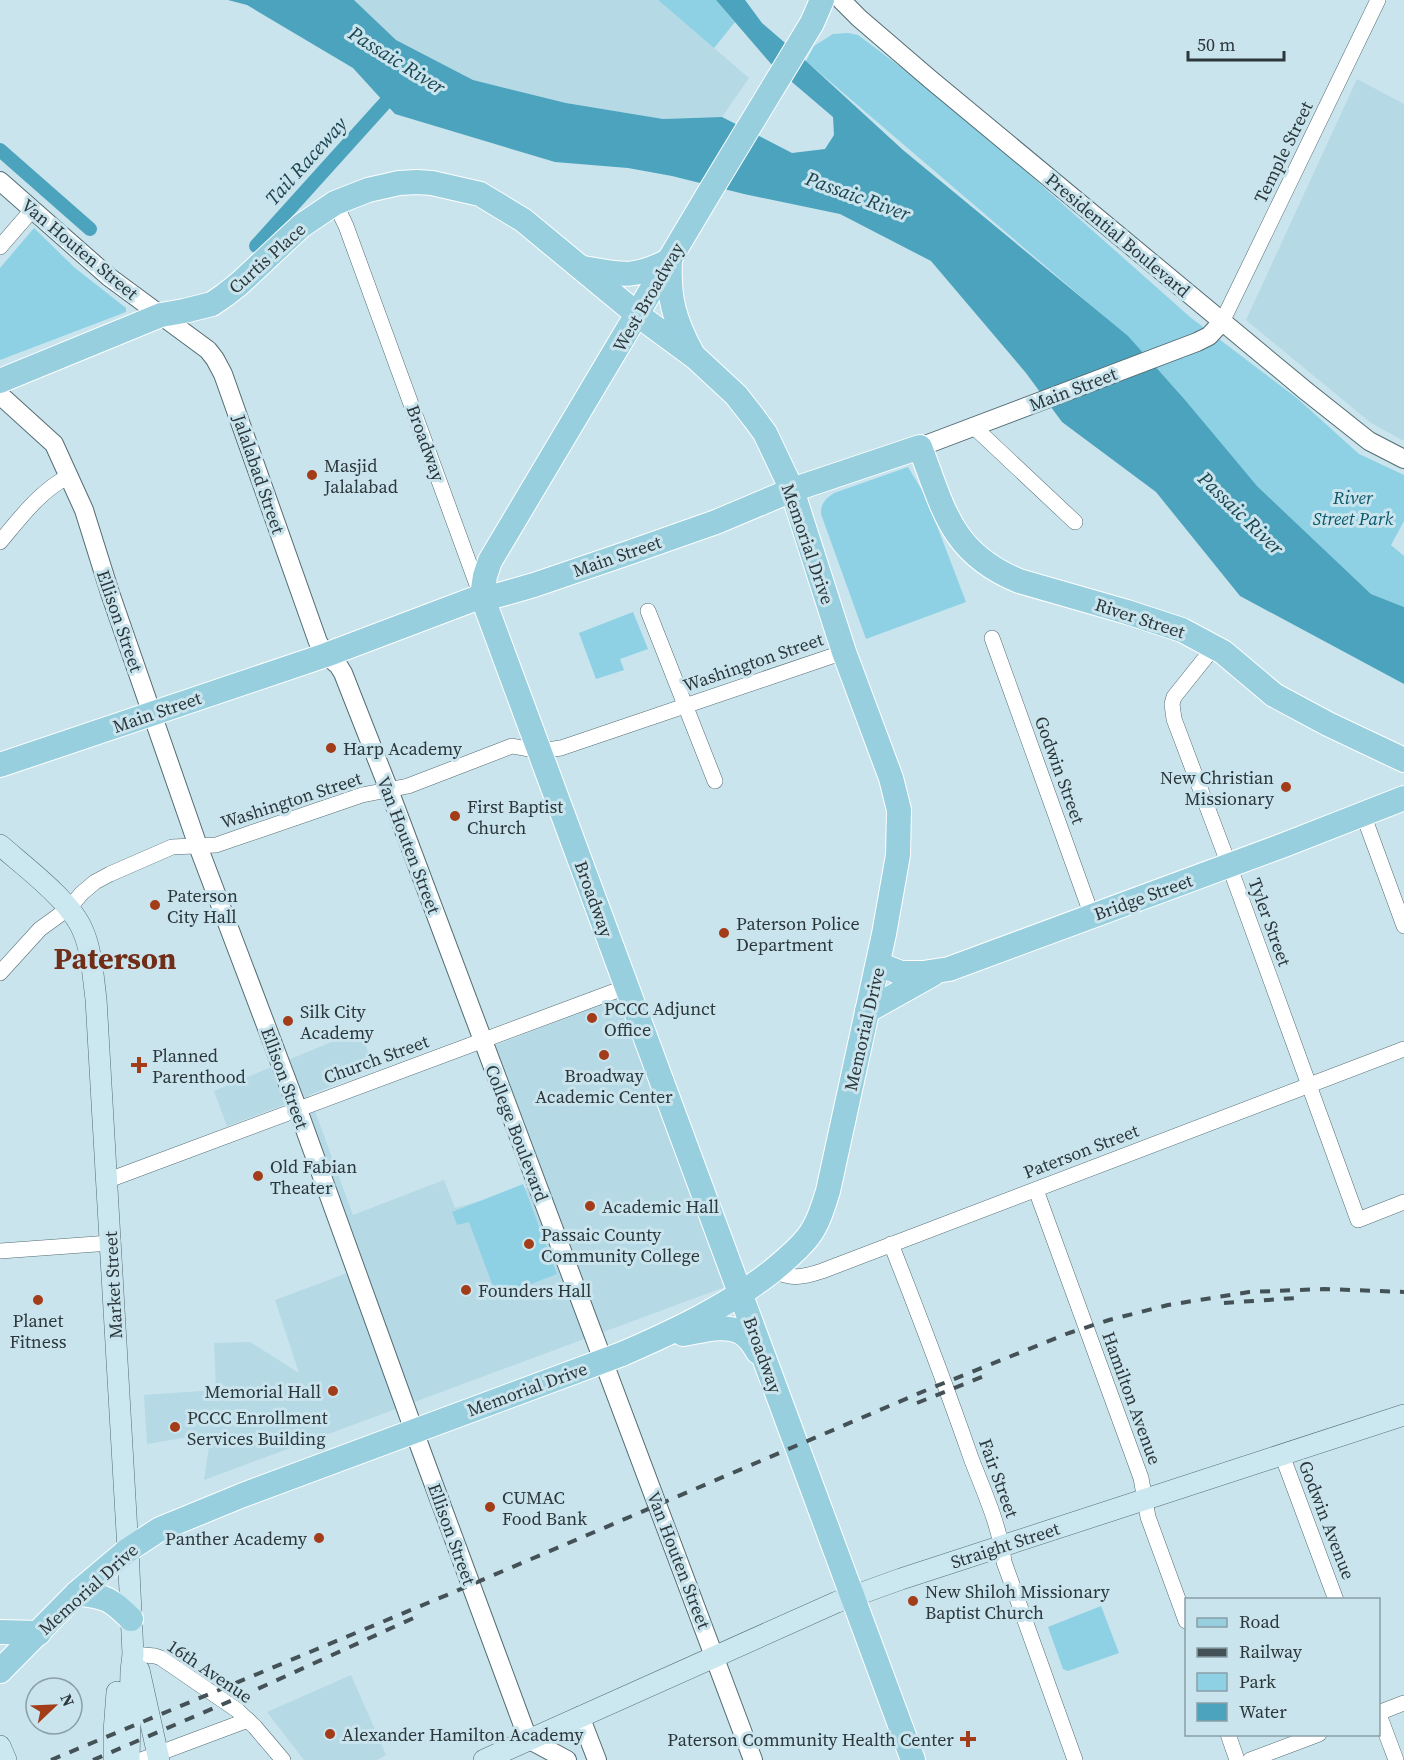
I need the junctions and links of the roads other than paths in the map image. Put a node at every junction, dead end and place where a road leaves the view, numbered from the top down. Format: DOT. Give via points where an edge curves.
graph roads {
  1 [pos="822,0"];
  2 [pos="841,0"];
  3 [pos="1378,0"];
  4 [pos="0,181"];
  5 [pos="335,202"];
  6 [pos="32,210"];
  7 [pos="0,247"];
  8 [pos="670,260"];
  9 [pos="581,268"];
  10 [pos="160,315"];
  11 [pos="638,315"];
  12 [pos="1222,322"];
  13 [pos="694,357"];
  14 [pos="0,381"];
  15 [pos="0,395"];
  16 [pos="974,427"];
  17 [pos="920,447"];
  18 [pos="1404,459"];
  19 [pos="69,476"];
  20 [pos="792,490"];
  21 [pos="1075,522"];
  22 [pos="0,542"];
  23 [pos="482,596"];
  24 [pos="648,611"];
  25 [pos="992,638"];
  26 [pos="1214,647"];
  27 [pos="844,652"];
  28 [pos="326,655"];
  29 [pos="686,706"];
  30 [pos="152,714"];
  31 [pos="539,751"];
  32 [pos="1404,760"];
  33 [pos="0,765"];
  34 [pos="715,781"];
  35 [pos="388,790"];
  36 [pos="1404,798"];
  37 [pos="1363,814"];
  38 [pos="0,845"];
  39 [pos="198,846"];
  40 [pos="1229,865"];
  41 [pos="69,908"];
  42 [pos="1092,916"];
  43 [pos="1404,926"];
  44 [pos="878,964"];
  45 [pos="937,972"];
  46 [pos="0,973"];
  47 [pos="627,987"];
  48 [pos="867,1011"];
  49 [pos="482,1041"];
  50 [pos="1404,1049"];
  51 [pos="1309,1085"];
  52 [pos="298,1110"];
  53 [pos="106,1181"];
  54 [pos="1036,1190"];
  55 [pos="1404,1202"];
  56 [pos="110,1243"];
  57 [pos="891,1244"];
  58 [pos="0,1251"];
  59 [pos="772,1271"];
  60 [pos="740,1295"];
  61 [pos="660,1338"];
  62 [pos="604,1361"];
  63 [pos="764,1361"];
  64 [pos="1404,1415"];
  65 [pos="414,1431"];
  66 [pos="1282,1455"];
  67 [pos="1145,1499"];
  68 [pos="1002,1546"];
  69 [pos="128,1550"];
  70 [pos="78,1593"];
  71 [pos="852,1597"];
  72 [pos="1336,1598"];
  73 [pos="1185,1618"];
  74 [pos="131,1619"];
  75 [pos="0,1632"];
  76 [pos="39,1633"];
  77 [pos="715,1657"];
  78 [pos="132,1662"];
  79 [pos="0,1671"];
  80 [pos="1404,1703"];
  81 [pos="1380,1712"];
  82 [pos="1380,1715"];
  83 [pos="580,1716"];
  84 [pos="248,1720"];
  85 [pos="1229,1736"];
  86 [pos="1314,1736"];
  87 [pos="528,1739"];
  88 [pos="0,1746"];
  89 [pos="152,1758"];
  90 [pos="6,1760"];
  91 [pos="114,1760"];
  92 [pos="129,1760"];
  93 [pos="283,1760"];
  94 [pos="484,1760"];
  95 [pos="567,1760"];
  96 [pos="597,1760"];
  97 [pos="753,1760"];
  98 [pos="913,1760"];
  99 [pos="1075,1760"];
  100 [pos="1238,1760"];
  101 [pos="1250,1760"];
  102 [pos="1396,1760"];
  1 -- 8 [label="main road, West Broadway"];
  2 -- 12 [label="street, Presidential Boulevard" via="930,80"];
  3 -- 12 [label="street, Temple Street"];
  4 -- 6 [label="street, Van Houten Street"];
  5 -- 9 [label="main road, Memorial Drive" via="399,183 432,183 464,189 518,217"];
  5 -- 10 [label="main road, Curtis Place" via="301,226 212,304"];
  5 -- 23 [label="street, Broadway"];
  6 -- 7 [label="street"];
  6 -- 10 [label="street, Van Houten Street"];
  8 -- 9 [label="main road" via="654,269 626,275"];
  8 -- 11 [label="main road, West Broadway"];
  8 -- 13 [label="main road" via="675,315"];
  9 -- 11 [label="main road, Memorial Drive"];
  10 -- 14 [label="main road, Curtis Place"];
  10 -- 28 [label="street, Jalalabad Street" via="208,350 223,374 318,642"];
  11 -- 13 [label="main road, Memorial Drive"];
  11 -- 23 [label="main road, West Broadway" via="490,561"];
  12 -- 16 [label="street, Main Street" via="1209,336"];
  12 -- 18 [label="street, Presidential Boulevard" via="1369,441"];
  13 -- 20 [label="main road, Memorial Drive" via="736,395 754,418"];
  15 -- 19 [label="street, Ellison Street" via="51,440"];
  16 -- 17 [label="street, Main Street"];
  16 -- 21 [label="street"];
  17 -- 20 [label="main road, Main Street"];
  17 -- 26 [label="main road, River Street" via="953,530 986,564 1019,581 1182,630"];
  19 -- 22 [label="street" via="42,494"];
  19 -- 30 [label="street, Ellison Street"];
  20 -- 23 [label="main road, Main Street" via="716,522 534,585"];
  20 -- 27 [label="main road, Memorial Drive"];
  23 -- 28 [label="main road, Main Street"];
  23 -- 31 [label="main road, Broadway"];
  24 -- 29 [label="street"];
  25 -- 42 [label="street, Godwin Street"];
  26 -- 32 [label="main road, River Street" via="1274,695"];
  26 -- 40 [label="street, Tyler Street" via="1178,692 1172,711"];
  27 -- 29 [label="street, Washington Street"];
  27 -- 44 [label="main road, Memorial Drive" via="899,810 898,855"];
  28 -- 30 [label="main road, Main Street"];
  28 -- 35 [label="street, Van Houten Street" via="343,673"];
  29 -- 31 [label="street, Washington Street" via="561,748"];
  29 -- 34 [label="street"];
  30 -- 33 [label="main road, Main Street"];
  30 -- 39 [label="street, Ellison Street"];
  31 -- 35 [label="street, Washington Street" via="512,746"];
  31 -- 47 [label="main road, Broadway"];
  35 -- 39 [label="street, Washington Street" via="362,795 216,845"];
  35 -- 49 [label="street, Van Houten Street"];
  36 -- 37 [label="main road, Bridge Street"];
  37 -- 40 [label="main road, Bridge Street"];
  37 -- 43 [label="street"];
  38 -- 41 [label="main road, Market Street"];
  39 -- 41 [label="street, Washington Street" via="172,847 110,874 95,882"];
  39 -- 52 [label="street, Ellison Street"];
  40 -- 42 [label="main road, Bridge Street"];
  40 -- 51 [label="street, Tyler Street"];
  41 -- 46 [label="street, Washington Street" via="40,929"];
  41 -- 53 [label="main road, Market Street" via="88,945 96,999"];
  42 -- 45 [label="main road, Bridge Street"];
  44 -- 45 [label="main road, Bridge Street" via="901,973"];
  44 -- 48 [label="main road, Memorial Drive"];
  45 -- 48 [label="main road"];
  47 -- 49 [label="street, Church Street"];
  47 -- 60 [label="main road, Broadway"];
  48 -- 59 [label="main road, Memorial Drive" via="822,1211 809,1236"];
  49 -- 52 [label="street, Church Street"];
  49 -- 62 [label="street, College Boulevard"];
  50 -- 51 [label="street, Paterson Street"];
  51 -- 54 [label="street, Paterson Street"];
  51 -- 55 [label="street, Tyler Street" via="1358,1220"];
  52 -- 53 [label="street, Church Street"];
  52 -- 65 [label="street, Ellison Street"];
  53 -- 56 [label="main road, Market Street"];
  54 -- 57 [label="street, Paterson Street"];
  54 -- 67 [label="street, Hamilton Avenue"];
  56 -- 58 [label="street"];
  56 -- 69 [label="main road, Market Street"];
  57 -- 59 [label="street, Paterson Street" via="803,1278 789,1278"];
  57 -- 68 [label="street, Fair Street"];
  59 -- 60 [label="main road, Memorial Drive"];
  60 -- 61 [label="main road, Memorial Drive"];
  60 -- 63 [label="main road, Broadway"];
  61 -- 62 [label="main road, Memorial Drive"];
  61 -- 63 [label="main road" via="734,1329 750,1340"];
  62 -- 65 [label="main road, Memorial Drive"];
  62 -- 77 [label="street, Van Houten Street"];
  63 -- 71 [label="main road, Broadway"];
  64 -- 66 [label="main road, Straight Street"];
  65 -- 69 [label="main road, Memorial Drive" via="178,1521"];
  65 -- 87 [label="street, Ellison Street"];
  66 -- 67 [label="main road, Straight Street"];
  66 -- 72 [label="street, Godwin Avenue"];
  67 -- 68 [label="main road, Straight Street"];
  67 -- 73 [label="street, Hamilton Avenue"];
  68 -- 71 [label="main road, Straight Street"];
  68 -- 99 [label="street, Fair Street" via="1004,1562"];
  69 -- 70 [label="main road, Memorial Drive"];
  69 -- 74 [label="main road, Market Street"];
  70 -- 74 [label="main road" via="104,1597"];
  70 -- 76 [label="main road, Memorial Drive"];
  71 -- 77 [label="main road, Straight Street"];
  71 -- 98 [label="main road, Broadway"];
  74 -- 78 [label="main road, Market Street"];
  75 -- 76 [label="main road"];
  76 -- 79 [label="main road, Memorial Drive"];
  77 -- 83 [label="main road, Straight Street"];
  77 -- 97 [label="street, Van Houten Street"];
  78 -- 84 [label="street, 16th Avenue" via="161,1658"];
  78 -- 89 [label="main road" via="142,1681"];
  78 -- 91 [label="main road" via="118,1681"];
  78 -- 92 [label="main road, Market Street"];
  80 -- 81 [label="street"];
  82 -- 102 [label="street"];
  83 -- 87 [label="main road, Straight Street"];
  83 -- 96 [label="street"];
  84 -- 89 [label="street"];
  84 -- 93 [label="street, 16th Avenue"];
  85 -- 100 [label="street"];
  86 -- 101 [label="street"];
  87 -- 94 [label="main road, Straight Street"];
  87 -- 95 [label="street"];
  88 -- 90 [label="main road"];
}
